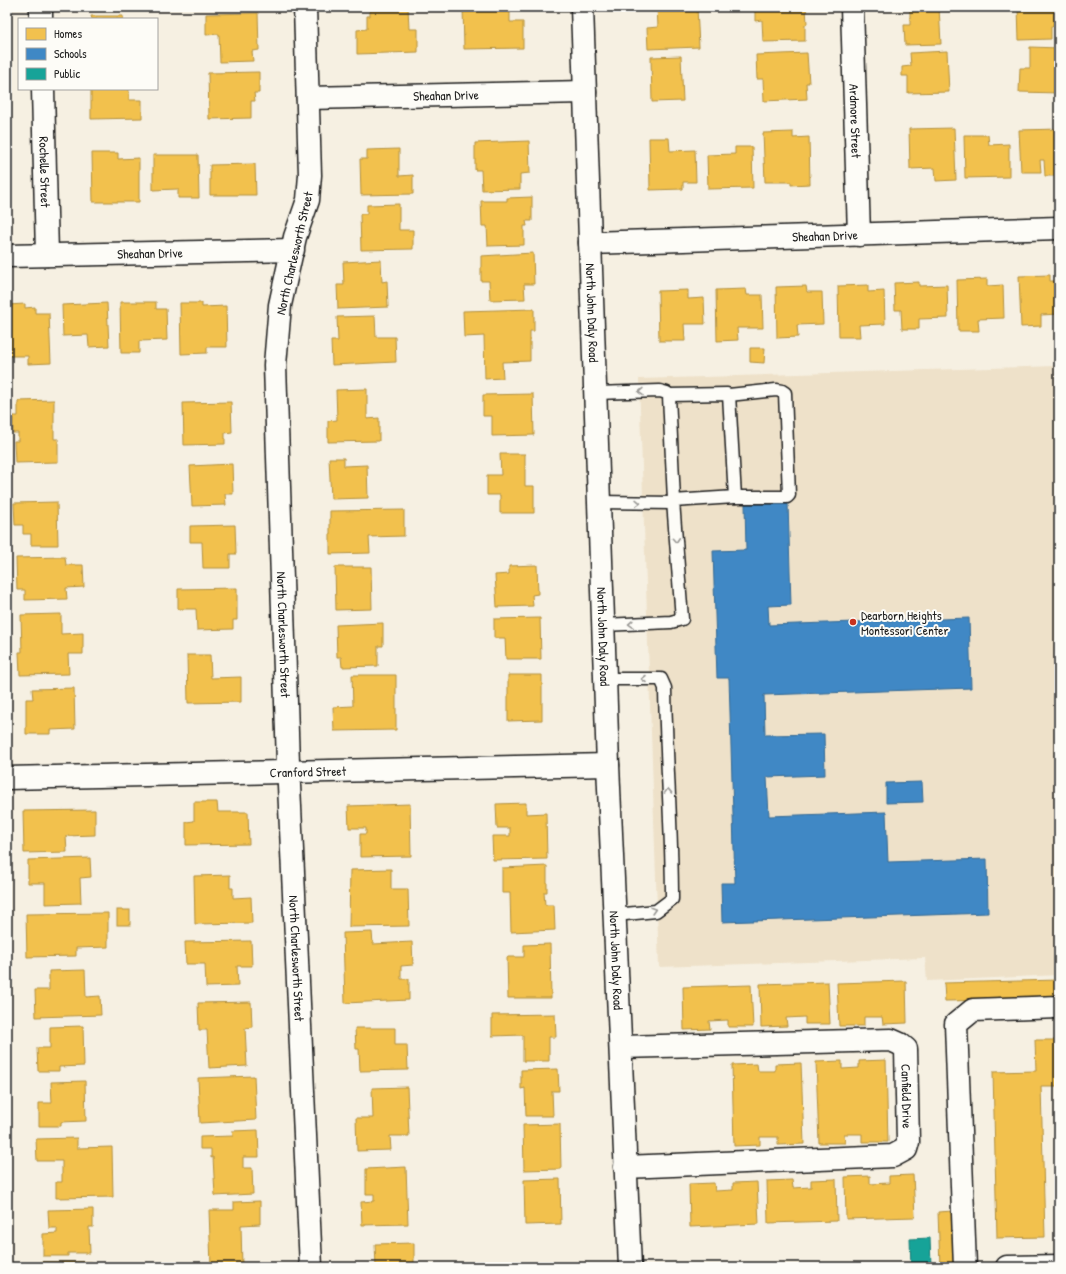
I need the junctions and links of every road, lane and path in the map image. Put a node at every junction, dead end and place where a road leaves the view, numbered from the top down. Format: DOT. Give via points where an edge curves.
graph roads {
  1 [pos="41,7"];
  2 [pos="305,7"];
  3 [pos="582,7"];
  4 [pos="852,7"];
  5 [pos="41,18"];
  6 [pos="43,90"];
  7 [pos="585,92"];
  8 [pos="308,98"];
  9 [pos="1059,228"];
  10 [pos="859,235"];
  11 [pos="590,244"];
  12 [pos="292,250"];
  13 [pos="47,255"];
  14 [pos="7,256"];
  15 [pos="595,392"];
  16 [pos="669,395"];
  17 [pos="729,395"];
  18 [pos="735,496"];
  19 [pos="673,501"];
  20 [pos="599,502"];
  21 [pos="603,625"];
  22 [pos="605,679"];
  23 [pos="608,765"];
  24 [pos="289,772"];
  25 [pos="7,778"];
  26 [pos="615,915"];
  27 [pos="1059,1007"];
  28 [pos="621,1047"];
  29 [pos="625,1167"];
  30 [pos="1059,1266"];
  31 [pos="311,1267"];
  32 [pos="630,1267"];
  33 [pos="965,1267"];
  34 [pos="1007,1267"];
  1 -- 5 [label="street"];
  2 -- 8 [label="street, North Charlesworth Street"];
  3 -- 7 [label="street, North John Daly Road"];
  4 -- 10 [label="street, Ardmore Street"];
  6 -- 13 [label="street, Rochelle Street"];
  7 -- 8 [label="street, Sheahan Drive"];
  7 -- 11 [label="street, North John Daly Road"];
  8 -- 12 [label="street, North Charlesworth Street" via="308,200"];
  9 -- 10 [label="street, Sheahan Drive"];
  10 -- 11 [label="street, Sheahan Drive"];
  11 -- 15 [label="street, North John Daly Road"];
  12 -- 13 [label="street, Sheahan Drive"];
  12 -- 24 [label="street, North Charlesworth Street" via="280,305 275,365"];
  13 -- 14 [label="street, Sheahan Drive"];
  16 -- 15 [label="lane, one-way" via="667,392"];
  15 -- 20 [label="street, North John Daly Road"];
  16 -- 17 [label="lane"];
  16 -- 19 [label="lane"];
  17 -- 18 [label="lane"];
  17 -- 18 [label="lane" via="776,390 785,392 789,495"];
  18 -- 19 [label="lane"];
  20 -- 19 [label="lane, one-way"];
  19 -- 21 [label="lane, one-way" via="682,619 671,622"];
  20 -- 21 [label="street, North John Daly Road"];
  21 -- 22 [label="street, North John Daly Road"];
  22 -- 23 [label="street, North John Daly Road"];
  26 -- 22 [label="lane, one-way" via="656,911 672,899 665,688 661,679"];
  23 -- 24 [label="street, Cranford Street"];
  23 -- 26 [label="street, North John Daly Road"];
  24 -- 25 [label="street, Cranford Street"];
  24 -- 31 [label="street, North Charlesworth Street"];
  26 -- 28 [label="street, North John Daly Road"];
  27 -- 33 [label="street" via="973,1010 956,1024"];
  28 -- 29 [label="street, North John Daly Road"];
  28 -- 29 [label="street, Canfield Drive" via="891,1040 906,1049 908,1142 906,1149 893,1156"];
  29 -- 32 [label="street, North John Daly Road"];
  30 -- 34 [label="street"];
}
